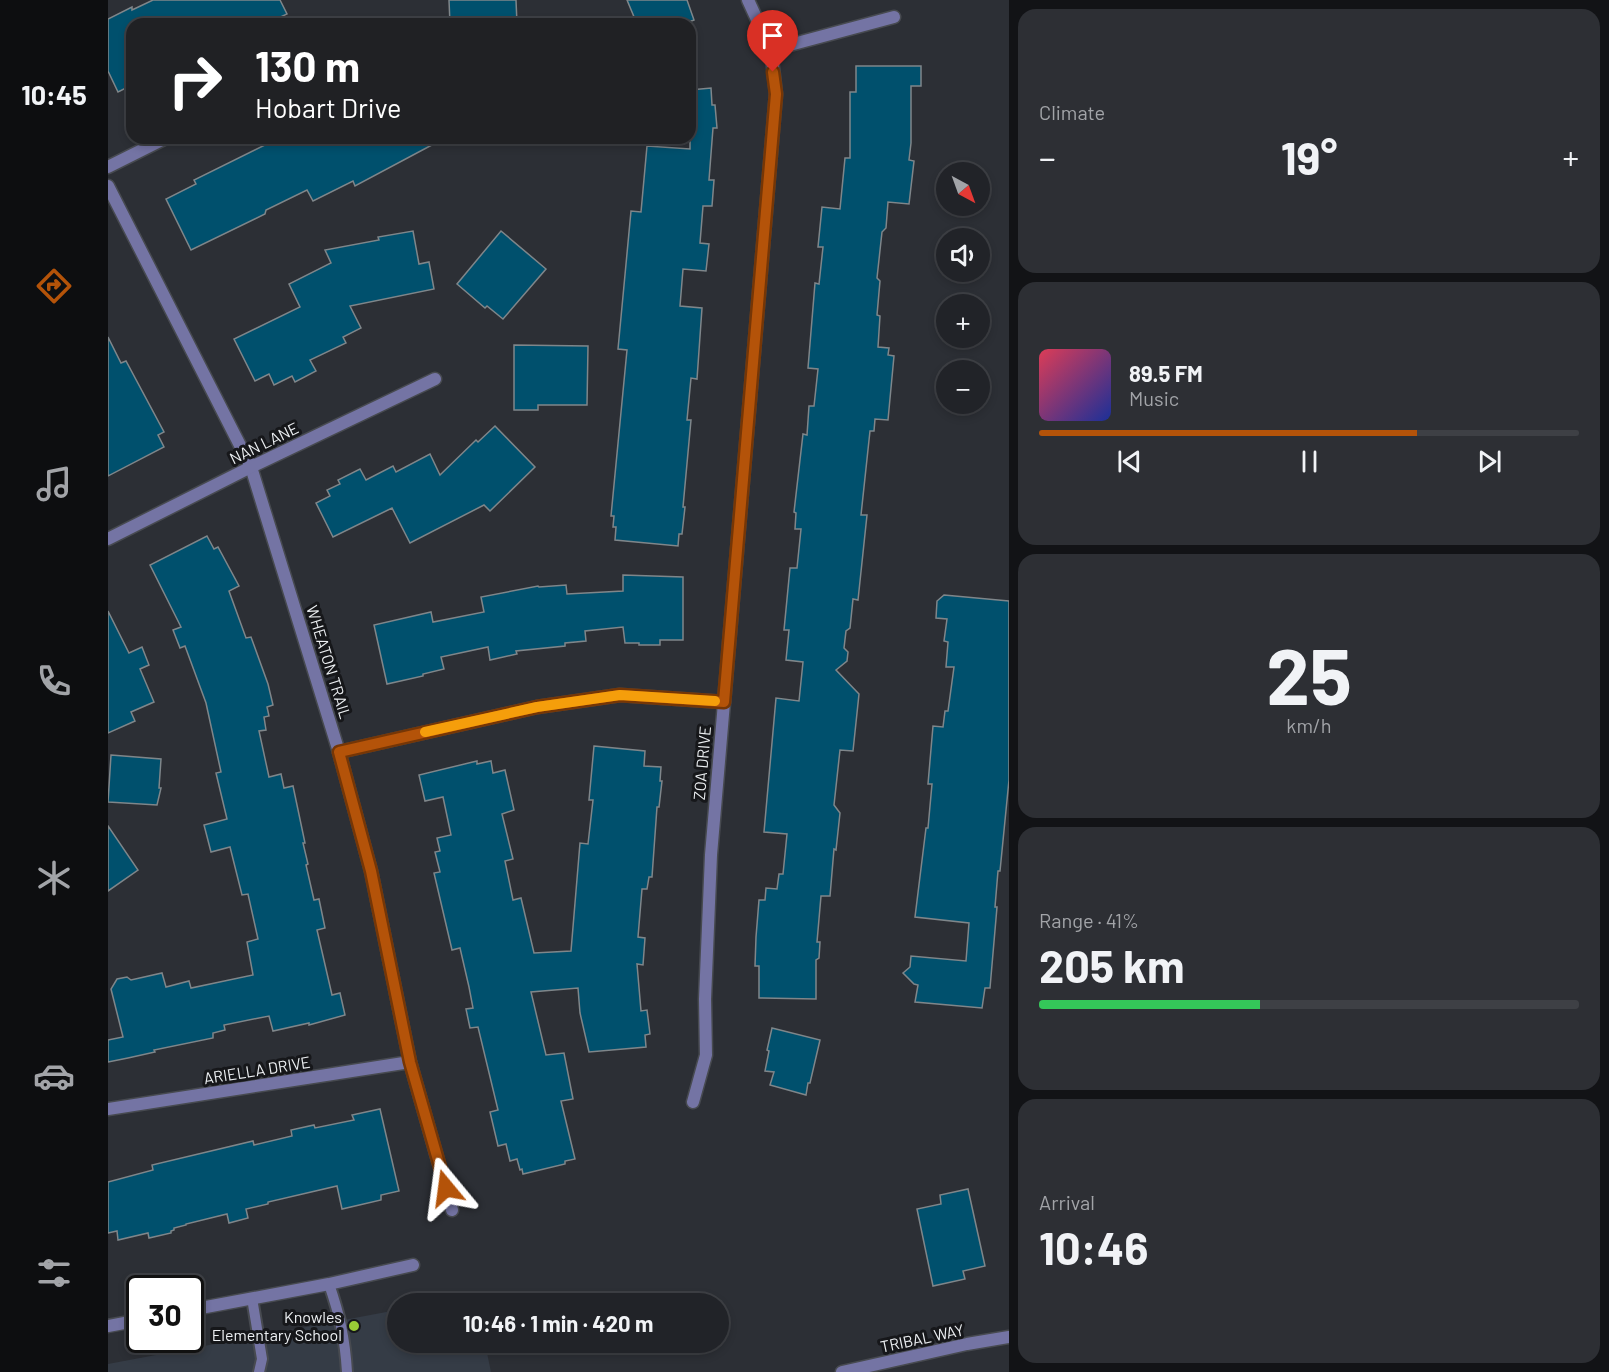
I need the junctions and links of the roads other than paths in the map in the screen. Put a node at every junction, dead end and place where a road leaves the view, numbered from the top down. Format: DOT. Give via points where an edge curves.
graph roads {
  1 [pos="748,0"];
  2 [pos="894,17"];
  3 [pos="771,50"];
  4 [pos="154,144"];
  5 [pos="108,167"];
  6 [pos="108,186"];
  7 [pos="435,379"];
  8 [pos="251,467"];
  9 [pos="108,539"];
  10 [pos="724,702"];
  11 [pos="339,752"];
  12 [pos="410,1062"];
  13 [pos="693,1102"];
  14 [pos="108,1109"];
  15 [pos="452,1210"];
  16 [pos="413,1265"];
  17 [pos="329,1284"];
  18 [pos="252,1298"];
  19 [pos="204,1307"];
  20 [pos="126,1323"];
  21 [pos="108,1326"];
  22 [pos="1009,1337"];
  23 [pos="259,1372"];
  24 [pos="347,1372"];
  25 [pos="842,1372"];
  1 -- 3 [label="street, ZOA DRIVE"];
  2 -- 3 [label="street"];
  3 -- 10 [label="street, ZOA DRIVE" via="776,94"];
  4 -- 5 [label="street"];
  6 -- 8 [label="street, WHEATON TRAIL"];
  7 -- 8 [label="street, NAN LANE"];
  8 -- 9 [label="street, NAN LANE"];
  8 -- 11 [label="street, WHEATON TRAIL"];
  10 -- 11 [label="street" via="620,695 537,707"];
  10 -- 13 [label="street, ZOA DRIVE" via="711,855 706,1055"];
  11 -- 12 [label="street, WHEATON TRAIL" via="371,871"];
  12 -- 14 [label="street, ARIELLA DRIVE"];
  12 -- 15 [label="street, WHEATON TRAIL"];
  16 -- 17 [label="street"];
  17 -- 18 [label="street"];
  17 -- 24 [label="lane" via="340,1314"];
  18 -- 19 [label="street"];
  18 -- 23 [label="lane" via="262,1359"];
  20 -- 21 [label="street"];
  22 -- 25 [label="street, TRIBAL WAY"];
}
